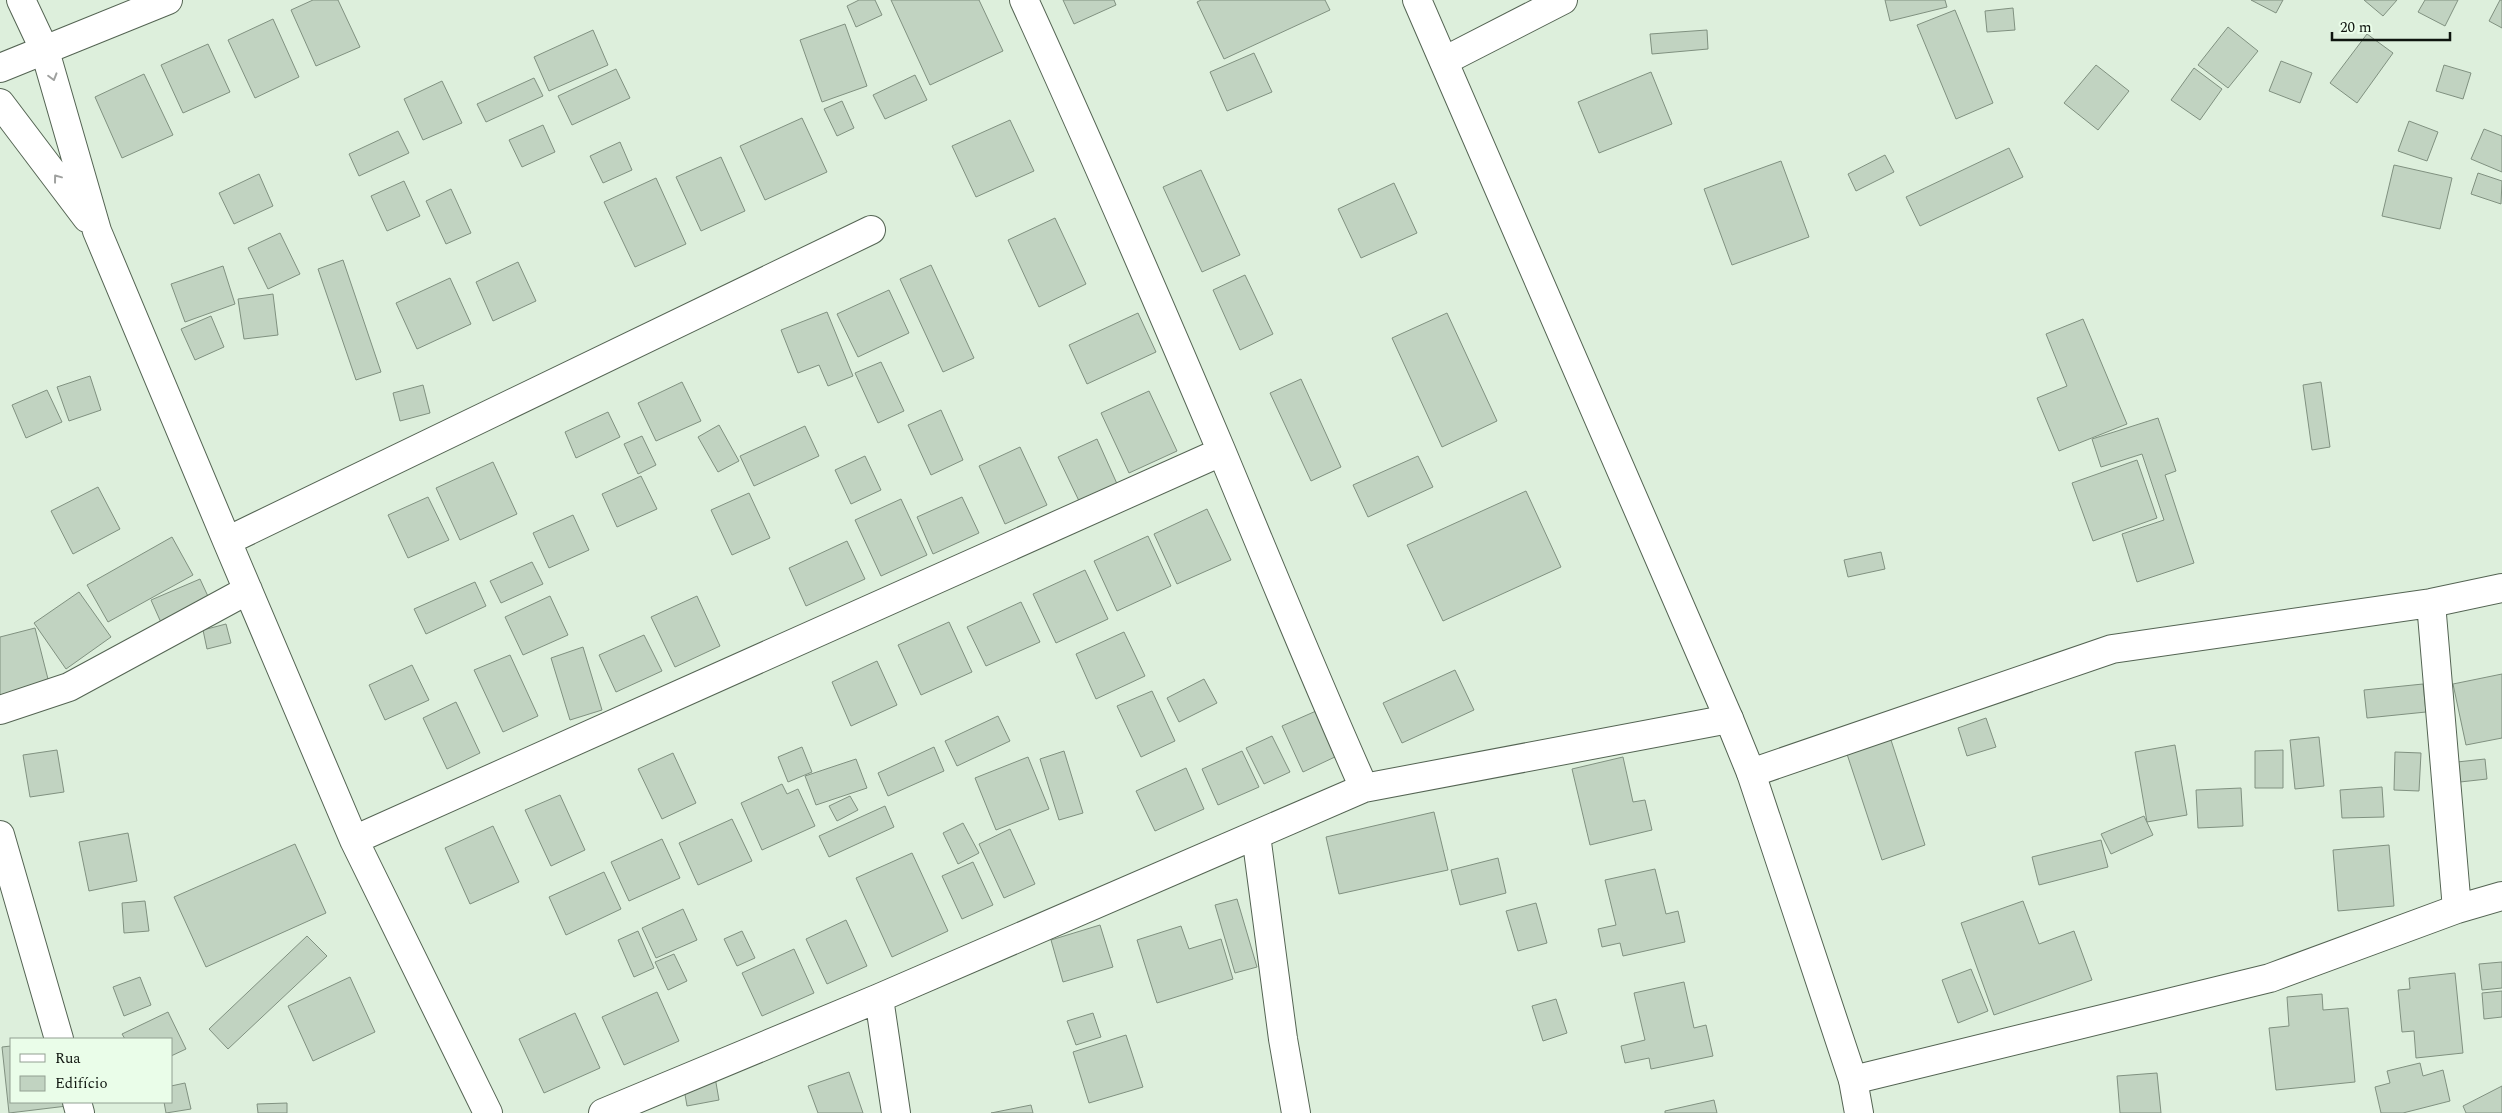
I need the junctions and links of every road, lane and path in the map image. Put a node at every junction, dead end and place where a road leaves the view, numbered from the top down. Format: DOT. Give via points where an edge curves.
graph roads {
  1 [pos="21,0"];
  2 [pos="168,0"];
  3 [pos="1024,0"];
  4 [pos="1417,0"];
  5 [pos="1563,0"];
  6 [pos="45,51"];
  7 [pos="1444,61"];
  8 [pos="0,68"];
  9 [pos="0,103"];
  10 [pos="870,230"];
  11 [pos="97,231"];
  12 [pos="1221,452"];
  13 [pos="227,542"];
  14 [pos="2502,588"];
  15 [pos="248,590"];
  16 [pos="2431,603"];
  17 [pos="0,710"];
  18 [pos="1730,719"];
  19 [pos="1751,773"];
  20 [pos="1364,788"];
  21 [pos="0,835"];
  22 [pos="1256,835"];
  23 [pos="354,840"];
  24 [pos="2502,896"];
  25 [pos="2457,909"];
  26 [pos="879,998"];
  27 [pos="59,1038"];
  28 [pos="1853,1080"];
  29 [pos="488,1113"];
  30 [pos="603,1113"];
  31 [pos="896,1113"];
  32 [pos="1296,1113"];
  33 [pos="1859,1113"];
  1 -- 6 [label="street"];
  2 -- 6 [label="street"];
  3 -- 12 [label="street" via="1093,152"];
  4 -- 7 [label="street"];
  5 -- 7 [label="street"];
  6 -- 8 [label="street"];
  6 -- 11 [label="street, one-way"];
  7 -- 18 [label="street"];
  11 -- 9 [label="street, one-way"];
  10 -- 13 [label="street"];
  11 -- 13 [label="street"];
  12 -- 20 [label="street" via="1304,654"];
  12 -- 23 [label="street"];
  13 -- 15 [label="street"];
  14 -- 16 [label="street"];
  15 -- 17 [label="street" via="69,687"];
  15 -- 23 [label="street"];
  16 -- 19 [label="street" via="2112,649"];
  16 -- 25 [label="street"];
  18 -- 19 [label="street"];
  18 -- 20 [label="street"];
  19 -- 28 [label="street"];
  20 -- 22 [label="street"];
  21 -- 27 [label="street"];
  22 -- 26 [label="street"];
  22 -- 32 [label="street"];
  23 -- 29 [label="street"];
  24 -- 25 [label="street"];
  25 -- 28 [label="street" via="2270,978"];
  26 -- 30 [label="street"];
  26 -- 31 [label="street"];
  28 -- 33 [label="street"];
}
